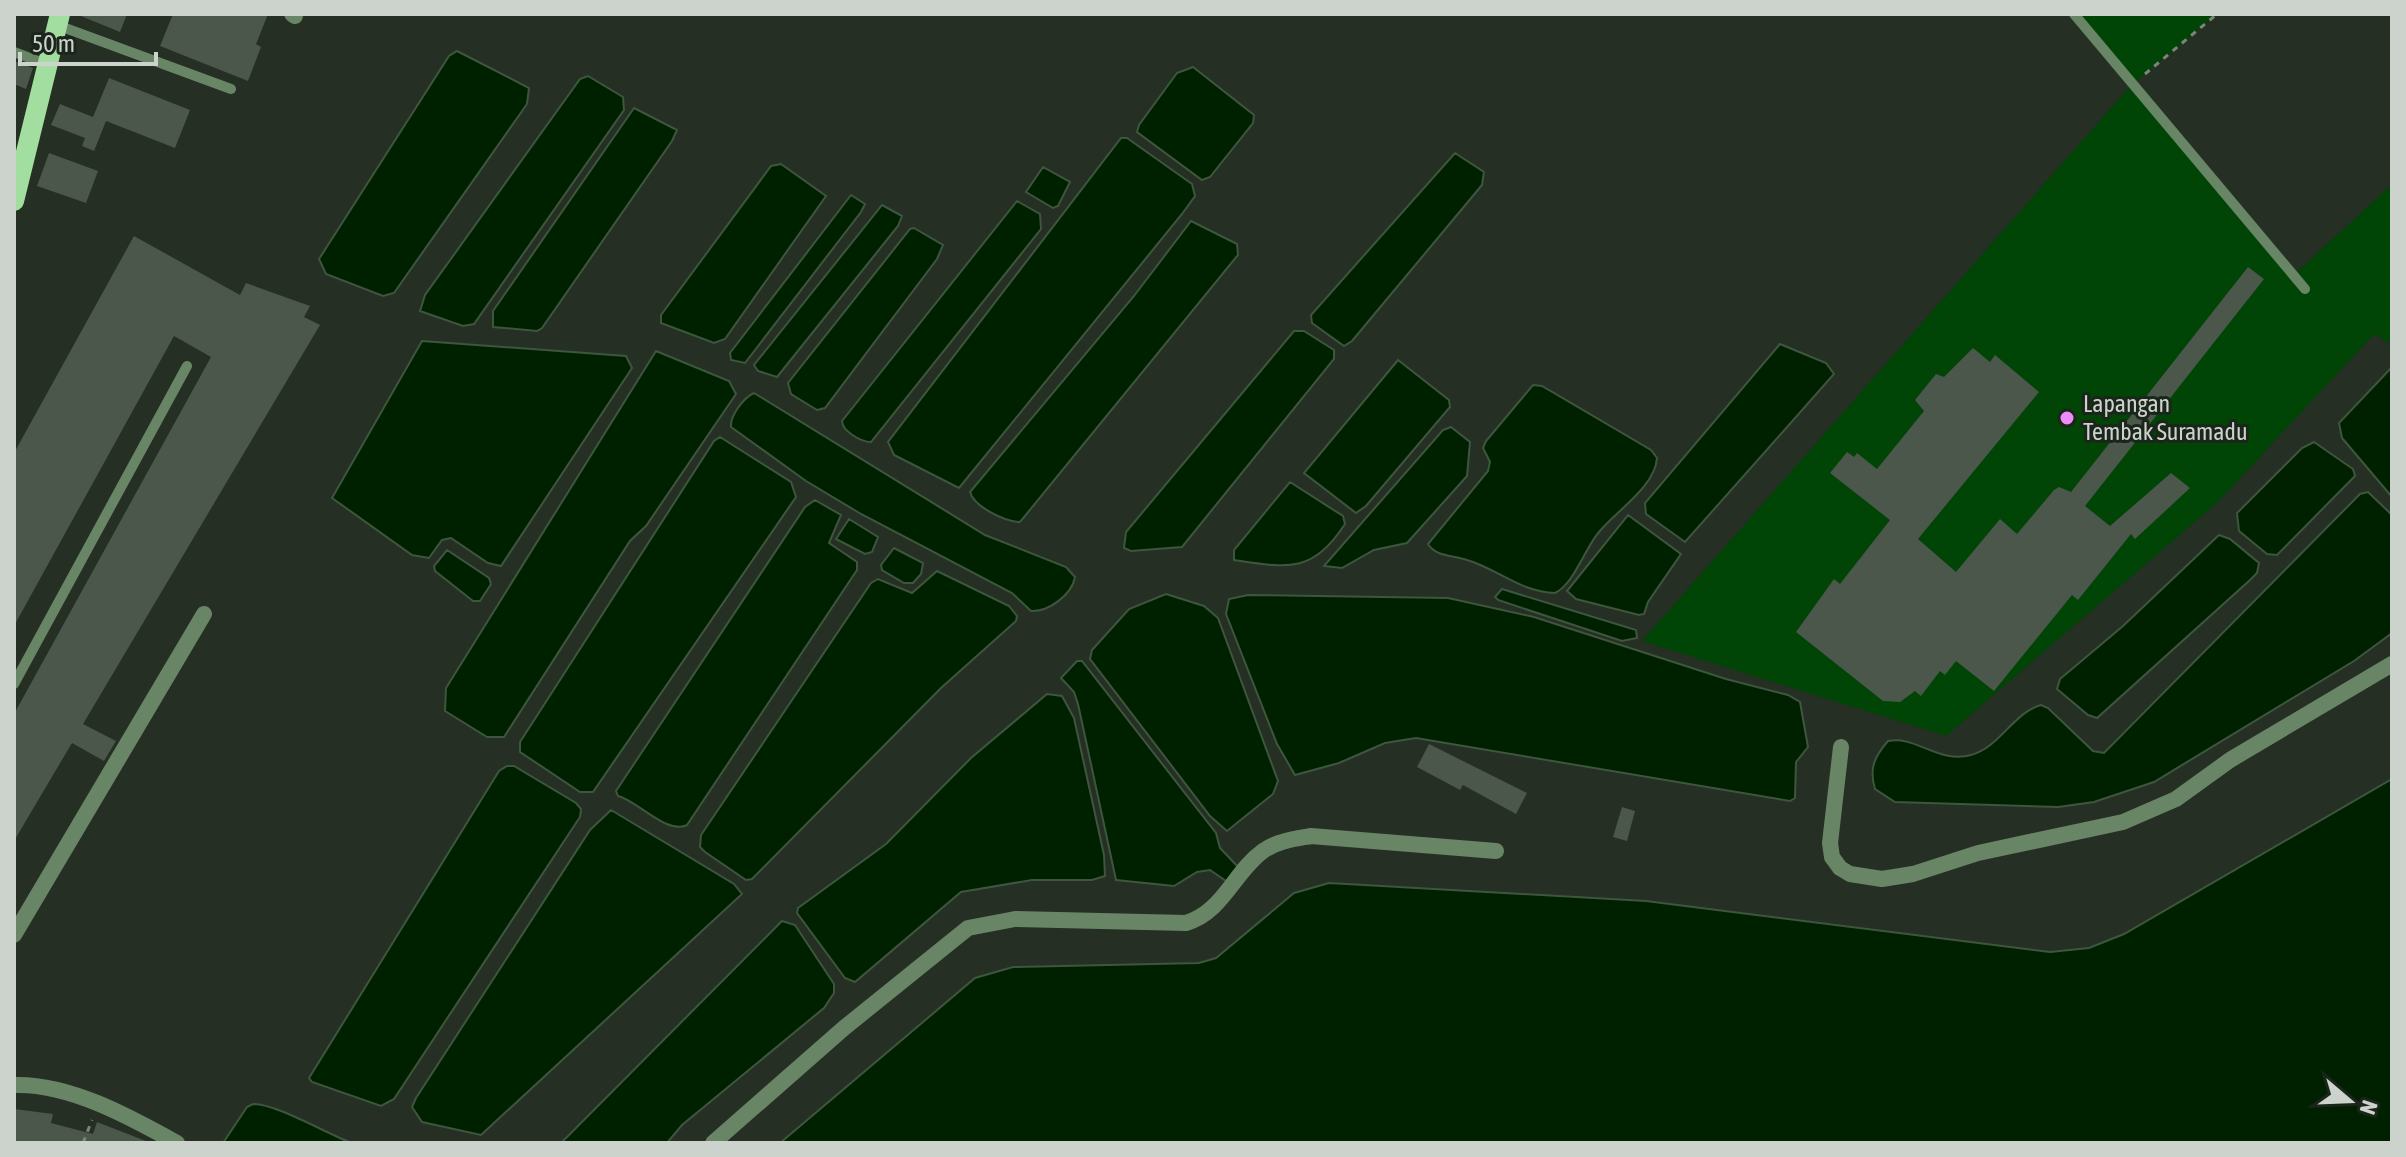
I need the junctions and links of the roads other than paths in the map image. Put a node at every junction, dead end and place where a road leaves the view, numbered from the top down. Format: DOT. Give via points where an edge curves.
graph roads {
  1 [pos="2074,14"];
  2 [pos="58,17"];
  3 [pos="14,52"];
  4 [pos="48,65"];
  5 [pos="231,89"];
  6 [pos="23,137"];
  7 [pos="15,194"];
  8 [pos="2305,289"];
  9 [pos="187,366"];
  10 [pos="204,614"];
  11 [pos="2392,664"];
  12 [pos="14,684"];
  13 [pos="1841,747"];
  14 [pos="1496,851"];
  15 [pos="14,935"];
  16 [pos="14,1085"];
  17 [pos="177,1143"];
  18 [pos="713,1143"];
  1 -- 8 [label="lane"];
  2 -- 4 [label="main road"];
  2 -- 5 [label="lane"];
  3 -- 4 [label="lane"];
  4 -- 6 [label="main road"];
  6 -- 7 [label="main road"];
  9 -- 12 [label="lane"];
  10 -- 15 [label="street"];
  11 -- 13 [label="street" via="2150,812 1896,878 1850,874 1832,857"];
  14 -- 18 [label="street" via="1311,836 1280,841 1259,853 1211,911 1186,923 1015,919 968,928"];
  16 -- 17 [label="street" via="37,1084 97,1105"];
}
